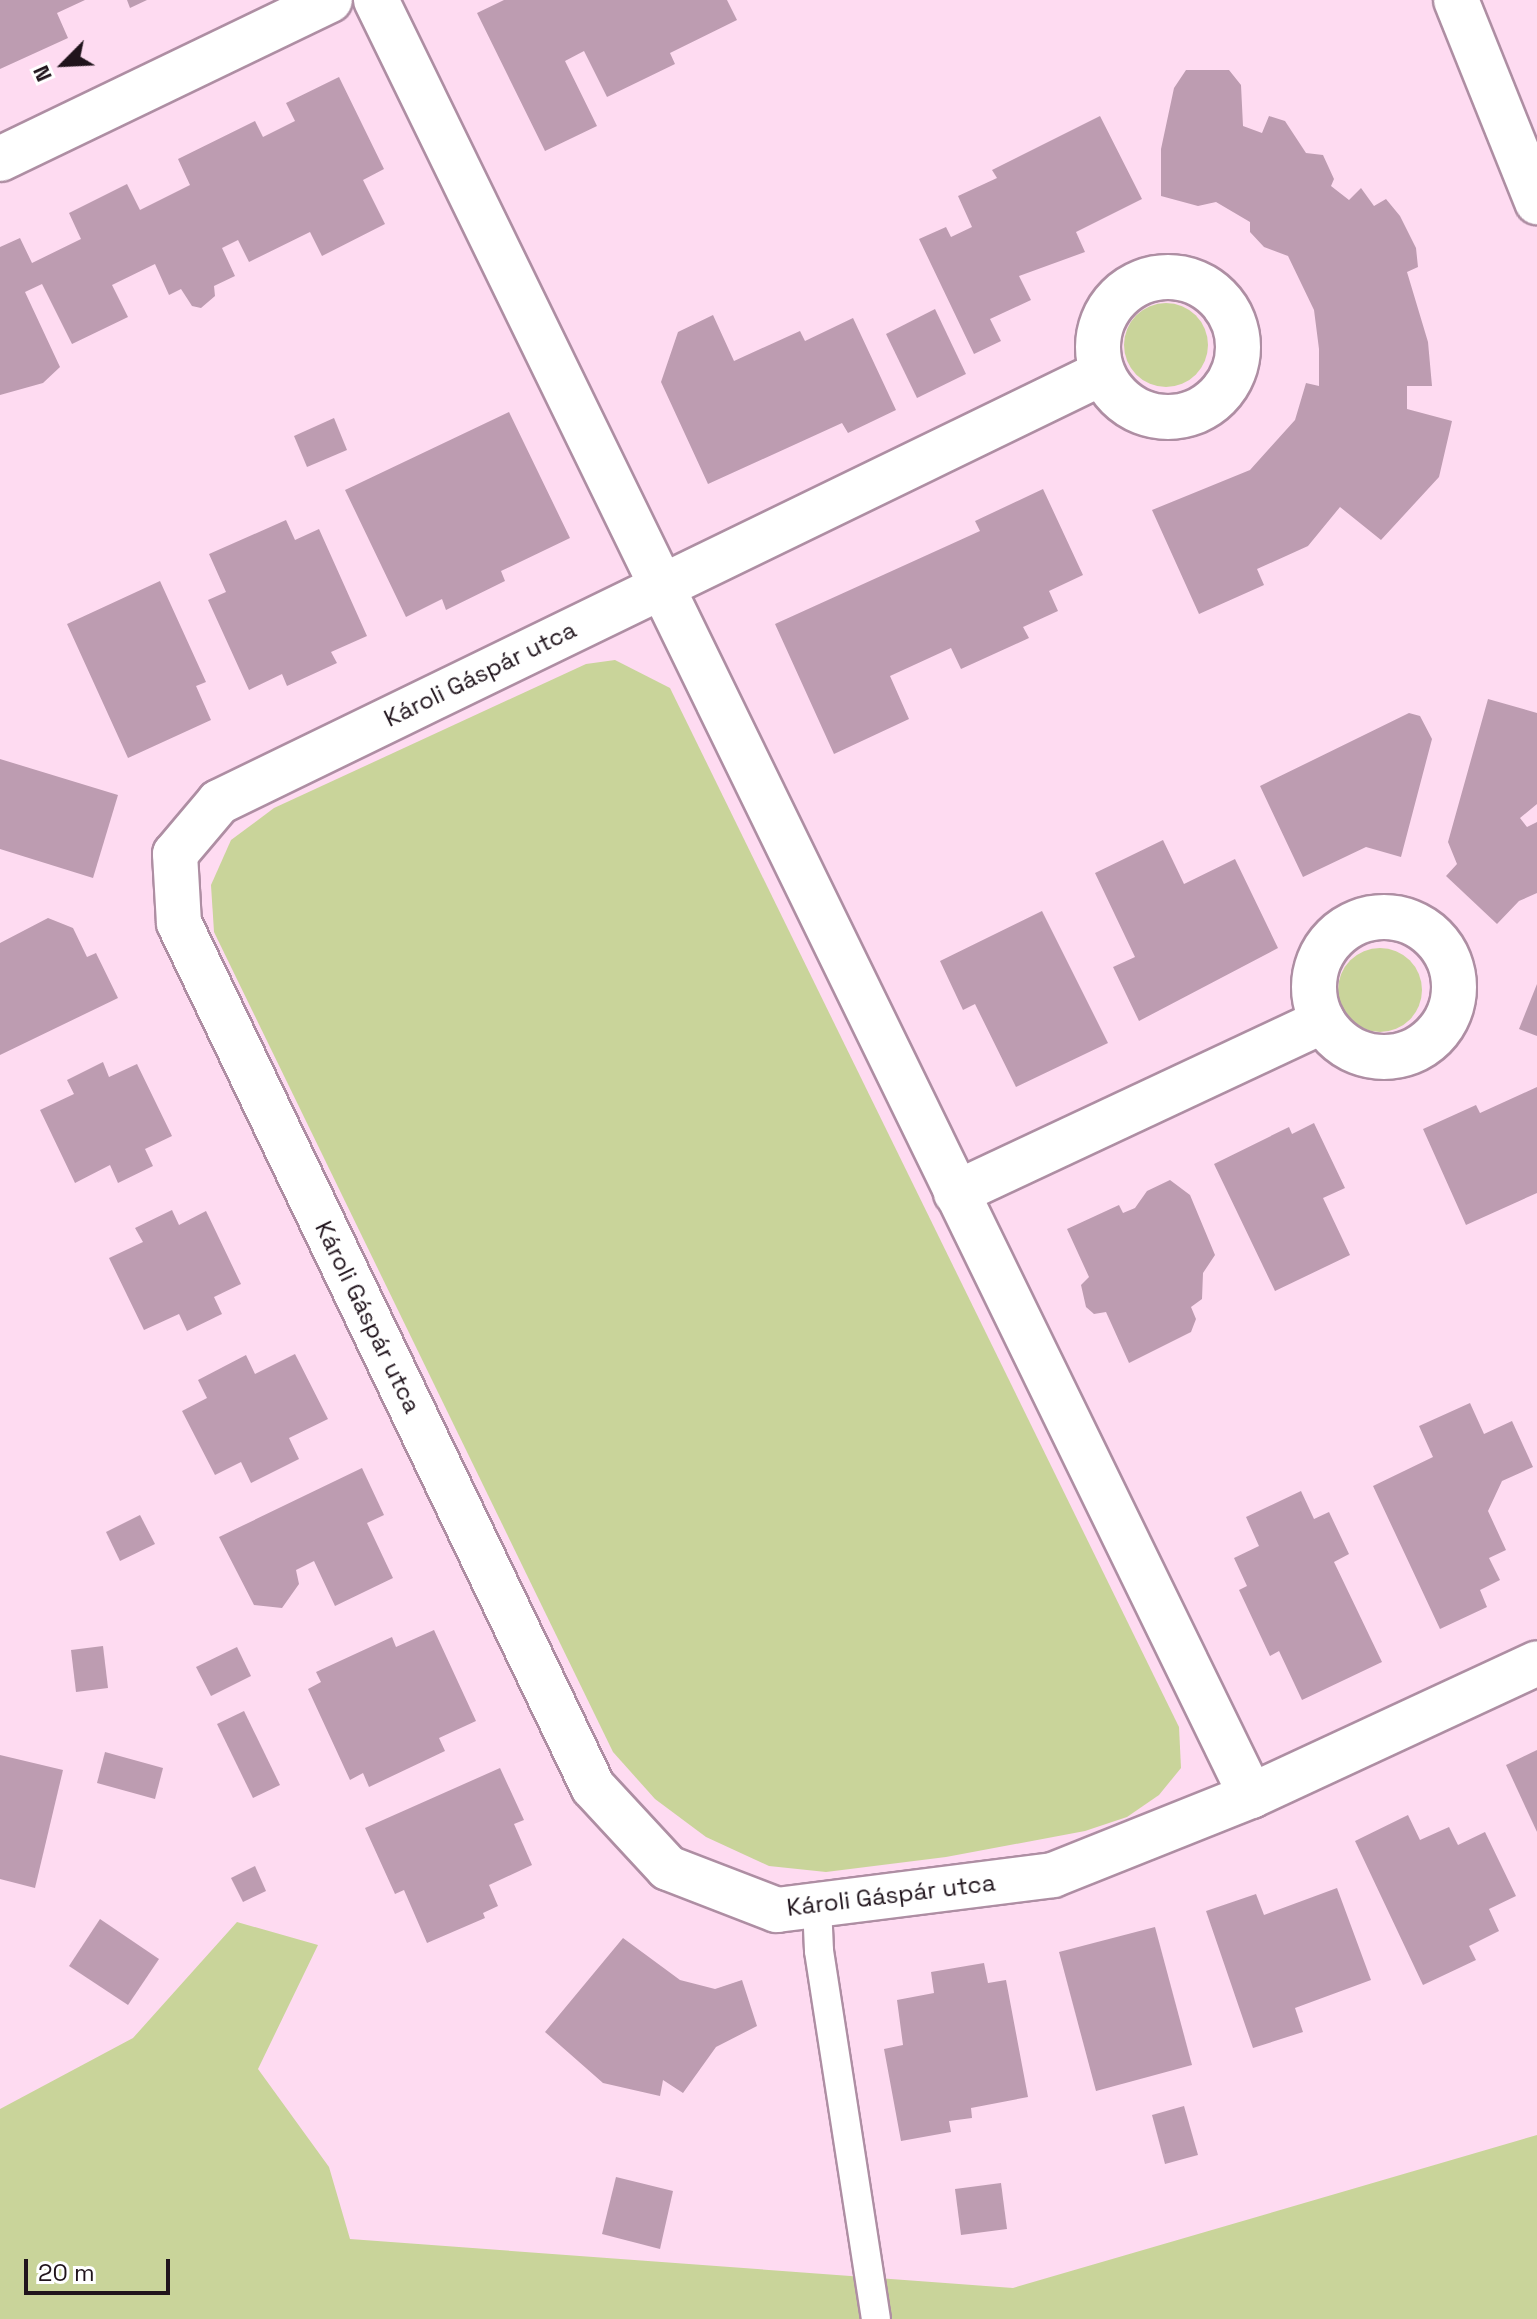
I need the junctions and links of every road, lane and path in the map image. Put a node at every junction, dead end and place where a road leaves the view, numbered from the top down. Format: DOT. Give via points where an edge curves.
graph roads {
  1 [pos="330,0"];
  2 [pos="376,0"];
  3 [pos="1456,0"];
  4 [pos="0,159"];
  5 [pos="1537,202"];
  6 [pos="1102,373"];
  7 [pos="660,586"];
  8 [pos="1323,1021"];
  9 [pos="956,1193"];
  10 [pos="1537,1663"];
  11 [pos="1251,1796"];
  12 [pos="817,1905"];
  13 [pos="876,2319"];
  1 -- 4 [label="street"];
  2 -- 7 [label="street"];
  3 -- 5 [label="street"];
  6 -- 7 [label="street, Károli Gáspár utca"];
  7 -- 9 [label="street"];
  7 -- 12 [label="street, Károli Gáspár utca" via="219,802 175,854 179,923 593,1787 668,1868 777,1910"];
  8 -- 9 [label="street"];
  9 -- 11 [label="street"];
  10 -- 11 [label="street, Károli Gáspár utca"];
  11 -- 12 [label="street, Károli Gáspár utca" via="1053,1875"];
  12 -- 13 [label="lane" via="819,1951"];
}
